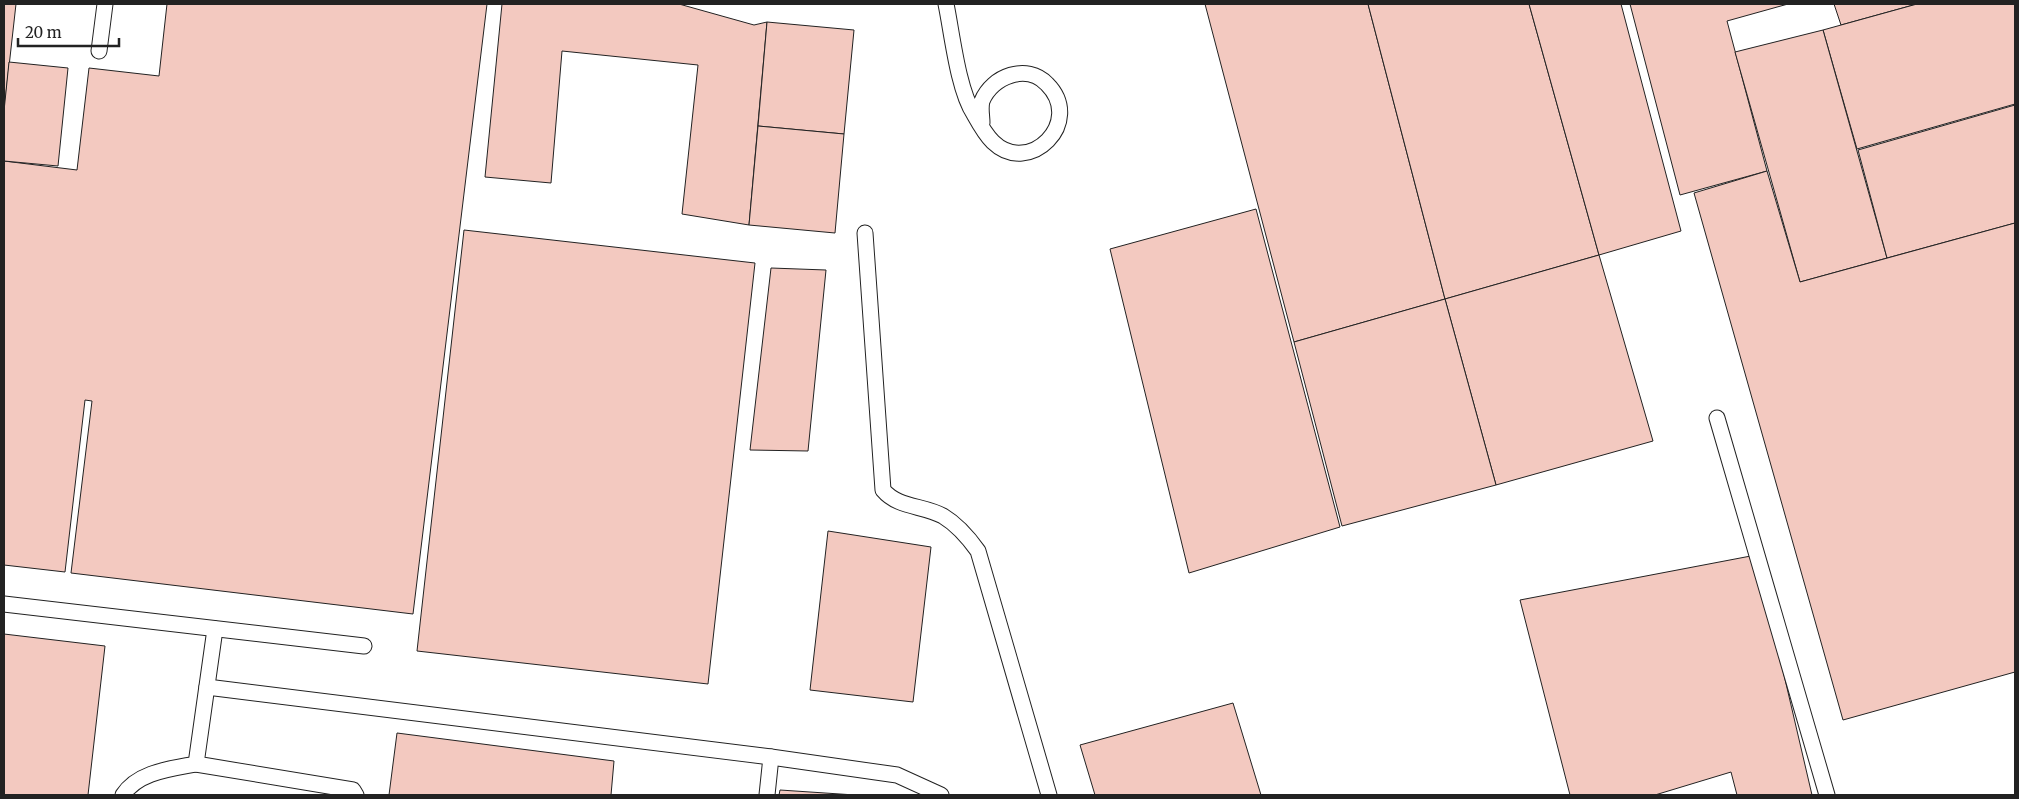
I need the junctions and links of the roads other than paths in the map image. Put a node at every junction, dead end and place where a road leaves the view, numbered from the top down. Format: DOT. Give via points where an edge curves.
graph roads {
  1 [pos="105,4"];
  2 [pos="946,4"];
  3 [pos="100,51"];
  4 [pos="982,124"];
  5 [pos="865,233"];
  6 [pos="1717,418"];
  7 [pos="4,604"];
  8 [pos="215,629"];
  9 [pos="364,646"];
  10 [pos="208,687"];
  11 [pos="772,757"];
  12 [pos="196,764"];
  13 [pos="123,795"];
  14 [pos="356,795"];
  15 [pos="767,795"];
  16 [pos="940,795"];
  17 [pos="1049,795"];
  18 [pos="1827,795"];
  1 -- 3 [label="lane"];
  2 -- 4 [label="lane" via="965,93 973,113"];
  4 -- 4 [label="lane" via="994,143 1004,149 1026,152 1037,149 1056,132 1059,102 1045,82 1034,76 1015,74 997,80 986,94 981,104"];
  5 -- 17 [label="lane" via="883,490 890,499 941,515 962,530 978,551"];
  6 -- 18 [label="lane"];
  7 -- 8 [label="lane"];
  8 -- 9 [label="lane"];
  8 -- 10 [label="lane"];
  10 -- 11 [label="lane"];
  10 -- 12 [label="lane"];
  11 -- 15 [label="lane"];
  11 -- 16 [label="lane" via="897,775"];
  12 -- 13 [label="lane" via="160,770 130,784"];
  12 -- 14 [label="lane" via="353,790"];
}
